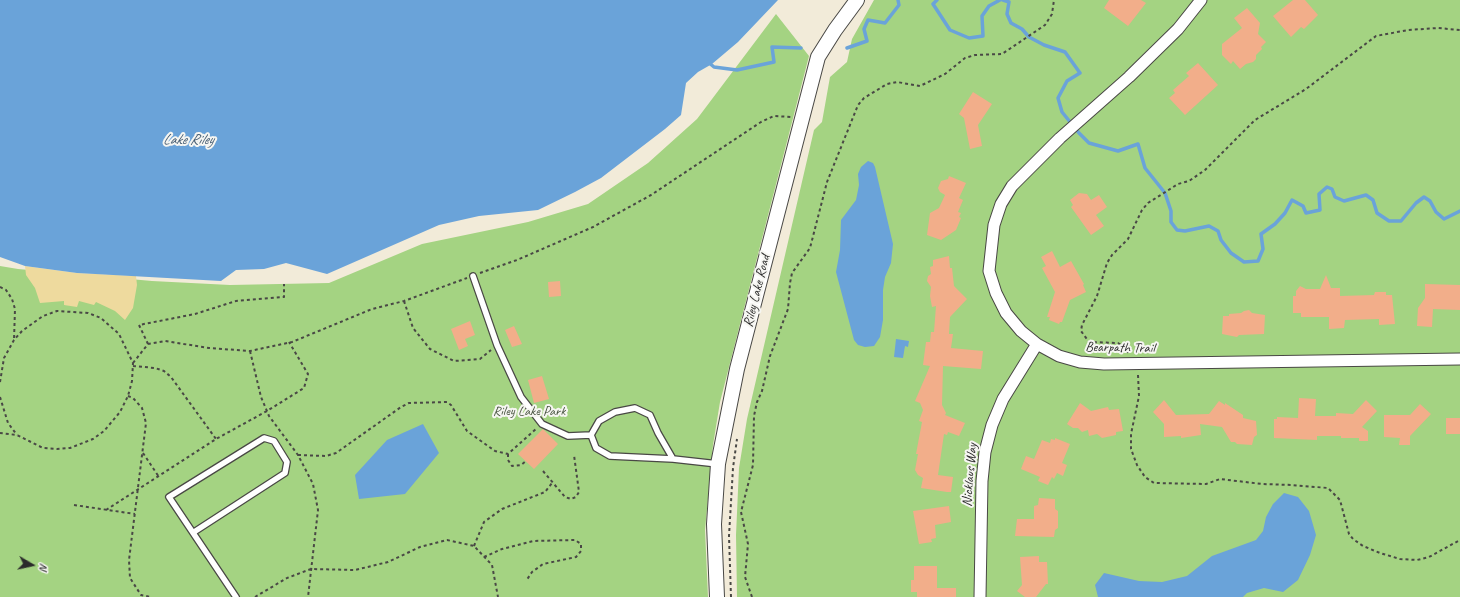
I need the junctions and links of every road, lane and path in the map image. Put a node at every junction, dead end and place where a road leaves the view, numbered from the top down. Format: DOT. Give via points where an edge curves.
graph roads {
  1 [pos="857,0"];
  2 [pos="1054,0"];
  3 [pos="1200,0"];
  4 [pos="1460,30"];
  5 [pos="801,119"];
  6 [pos="473,276"];
  7 [pos="284,284"];
  8 [pos="0,287"];
  9 [pos="404,301"];
  10 [pos="14,340"];
  11 [pos="289,342"];
  12 [pos="148,344"];
  13 [pos="1037,344"];
  14 [pos="497,345"];
  15 [pos="1460,359"];
  16 [pos="1133,364"];
  17 [pos="133,365"];
  18 [pos="0,382"];
  19 [pos="0,393"];
  20 [pos="128,396"];
  21 [pos="0,397"];
  22 [pos="542,424"];
  23 [pos="0,433"];
  24 [pos="738,433"];
  25 [pos="17,435"];
  26 [pos="591,435"];
  27 [pos="216,439"];
  28 [pos="143,453"];
  29 [pos="508,454"];
  30 [pos="298,455"];
  31 [pos="574,455"];
  32 [pos="673,459"];
  33 [pos="526,461"];
  34 [pos="718,464"];
  35 [pos="543,471"];
  36 [pos="159,477"];
  37 [pos="552,483"];
  38 [pos="139,490"];
  39 [pos="74,505"];
  40 [pos="106,510"];
  41 [pos="135,514"];
  42 [pos="194,532"];
  43 [pos="1460,540"];
  44 [pos="474,546"];
  45 [pos="484,557"];
  46 [pos="526,581"];
  47 [pos="151,597"];
  48 [pos="236,597"];
  49 [pos="256,597"];
  50 [pos="498,597"];
  51 [pos="717,597"];
  52 [pos="731,597"];
  53 [pos="752,597"];
  54 [pos="980,597"];
  1 -- 5 [label="street, Riley Lake Road" via="818,57"];
  2 -- 53 [label="path" via="1052,14 1045,25 1002,54 964,58 945,74 924,85 897,82 887,84 864,98 858,105 827,182 810,248 792,273 788,310 770,356 757,402 754,416 753,465 741,512 748,544 745,576"];
  3 -- 13 [label="street, Bearpath Trail" via="1178,29 1012,186 1001,204 994,225 989,271 1006,313 1021,331"];
  4 -- 16 [label="path" via="1408,30 1376,36 1306,89 1255,120 1205,170 1190,181 1178,184 1148,203 1128,239 1112,255 1081,331 1089,342 1118,343 1126,348"];
  5 -- 6 [label="path" via="774,116 761,122 651,195 593,227"];
  5 -- 34 [label="street, Riley Lake Road" via="737,369"];
  6 -- 9 [label="path"];
  6 -- 14 [label="lane"];
  7 -- 12 [label="path" via="284,297 236,301 195,314 139,325"];
  8 -- 10 [label="path" via="6,290 15,309"];
  9 -- 11 [label="path" via="372,309"];
  9 -- 14 [label="path" via="413,328 430,349 454,361 480,359"];
  10 -- 17 [label="path" via="43,316 57,312 88,313 101,318 119,334"];
  10 -- 18 [label="path" via="4,358"];
  11 -- 12 [label="path" via="250,351 165,341"];
  11 -- 27 [label="path" via="308,374 304,388"];
  12 -- 17 [label="path"];
  13 -- 16 [label="street, Bearpath Trail" via="1058,356 1080,362"];
  13 -- 54 [label="street, Nicklaus Way" via="1003,399 992,425 985,452 982,480"];
  14 -- 22 [label="lane" via="521,397"];
  15 -- 16 [label="street, Bearpath Trail"];
  16 -- 43 [label="path" via="1138,374 1139,396 1131,434 1131,449 1145,477 1154,483 1206,484 1220,480 1328,488 1340,500 1349,534 1353,539 1374,551 1400,559 1417,560 1429,557"];
  17 -- 20 [label="path"];
  17 -- 27 [label="path" via="155,368 171,377"];
  19 -- 21 [label="path"];
  20 -- 25 [label="path" via="112,423 104,431 81,444 64,448 43,448"];
  20 -- 28 [label="path" via="138,402 145,415"];
  21 -- 25 [label="path" via="8,423"];
  22 -- 26 [label="lane" via="568,436"];
  22 -- 29 [label="path"];
  23 -- 25 [label="path"];
  24 -- 52 [label="path" via="729,536"];
  26 -- 32 [label="lane" via="596,448 610,456"];
  26 -- 32 [label="lane" via="600,421 615,412 635,408 650,415"];
  27 -- 36 [label="path"];
  28 -- 36 [label="path"];
  28 -- 38 [label="path"];
  29 -- 30 [label="path" via="495,451 476,439 467,431 452,405 439,401 409,403 401,407 336,453 326,456"];
  29 -- 33 [label="path" via="512,466 522,465"];
  31 -- 37 [label="path" via="579,492 576,497 565,497"];
  32 -- 34 [label="lane"];
  34 -- 51 [label="street, Riley Lake Road" via="714,524"];
  35 -- 37 [label="path"];
  36 -- 38 [label="path"];
  37 -- 44 [label="path" via="545,492 502,509 484,522"];
  38 -- 40 [label="path"];
  38 -- 41 [label="path"];
  39 -- 40 [label="path"];
  40 -- 41 [label="path"];
  41 -- 47 [label="path" via="129,560 130,578 141,595"];
  42 -- 42 [label="lane" via="285,473 287,462 274,441 264,438 169,496"];
  42 -- 48 [label="lane"];
  44 -- 45 [label="path"];
  44 -- 49 [label="path" via="447,540 420,547 388,562 355,570 311,569 287,578"];
  45 -- 46 [label="path" via="502,549 533,541 575,540 581,544 581,551 576,556 543,564 532,572"];
  45 -- 50 [label="path" via="492,566"];
}
